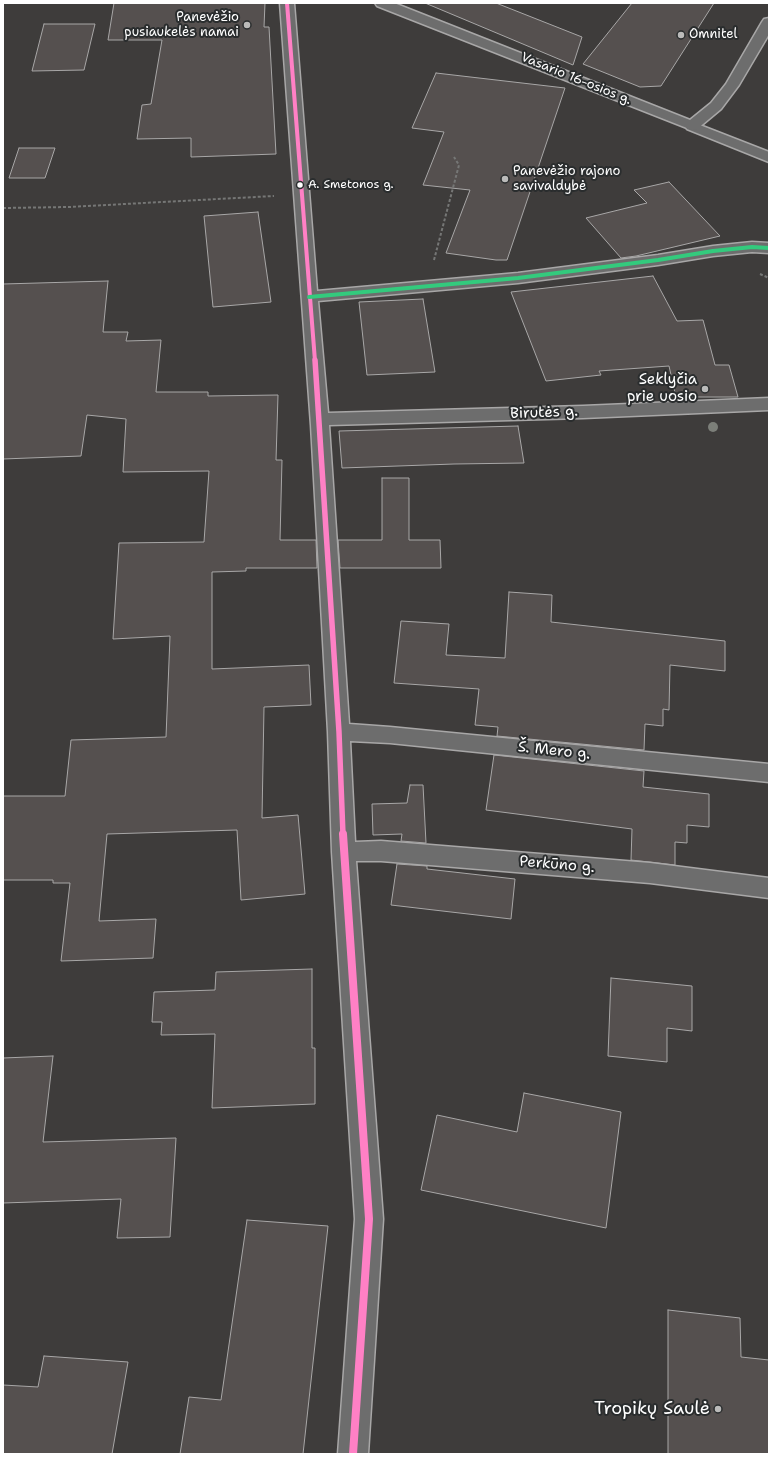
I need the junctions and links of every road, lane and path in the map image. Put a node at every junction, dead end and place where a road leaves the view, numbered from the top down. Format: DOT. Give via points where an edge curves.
graph roads {
  1 [pos="287,3"];
  2 [pos="382,3"];
  3 [pos="769,22"];
  4 [pos="692,126"];
  5 [pos="454,157"];
  6 [pos="769,157"];
  7 [pos="263,196"];
  8 [pos="3,208"];
  9 [pos="769,248"];
  10 [pos="427,288"];
  11 [pos="309,296"];
  12 [pos="769,404"];
  13 [pos="319,420"];
  14 [pos="339,732"];
  15 [pos="769,773"];
  16 [pos="344,852"];
  17 [pos="769,888"];
  18 [pos="353,1454"];
  1 -- 11 [label="street"];
  2 -- 4 [label="street, Vasario 16-osios g."];
  3 -- 4 [label="street" via="716,106"];
  4 -- 6 [label="street, Vasario 16-osios g."];
  5 -- 10 [label="path" via="460,165"];
  7 -- 8 [label="path" via="69,207"];
  9 -- 10 [label="street" via="713,251"];
  10 -- 11 [label="street"];
  11 -- 13 [label="street"];
  12 -- 13 [label="street, Birutės g."];
  13 -- 14 [label="street"];
  14 -- 15 [label="street, Š. Mero g."];
  14 -- 16 [label="street"];
  16 -- 17 [label="street, Perkūno g." via="381,851 650,873"];
  16 -- 18 [label="street" via="369,1219"];
}
